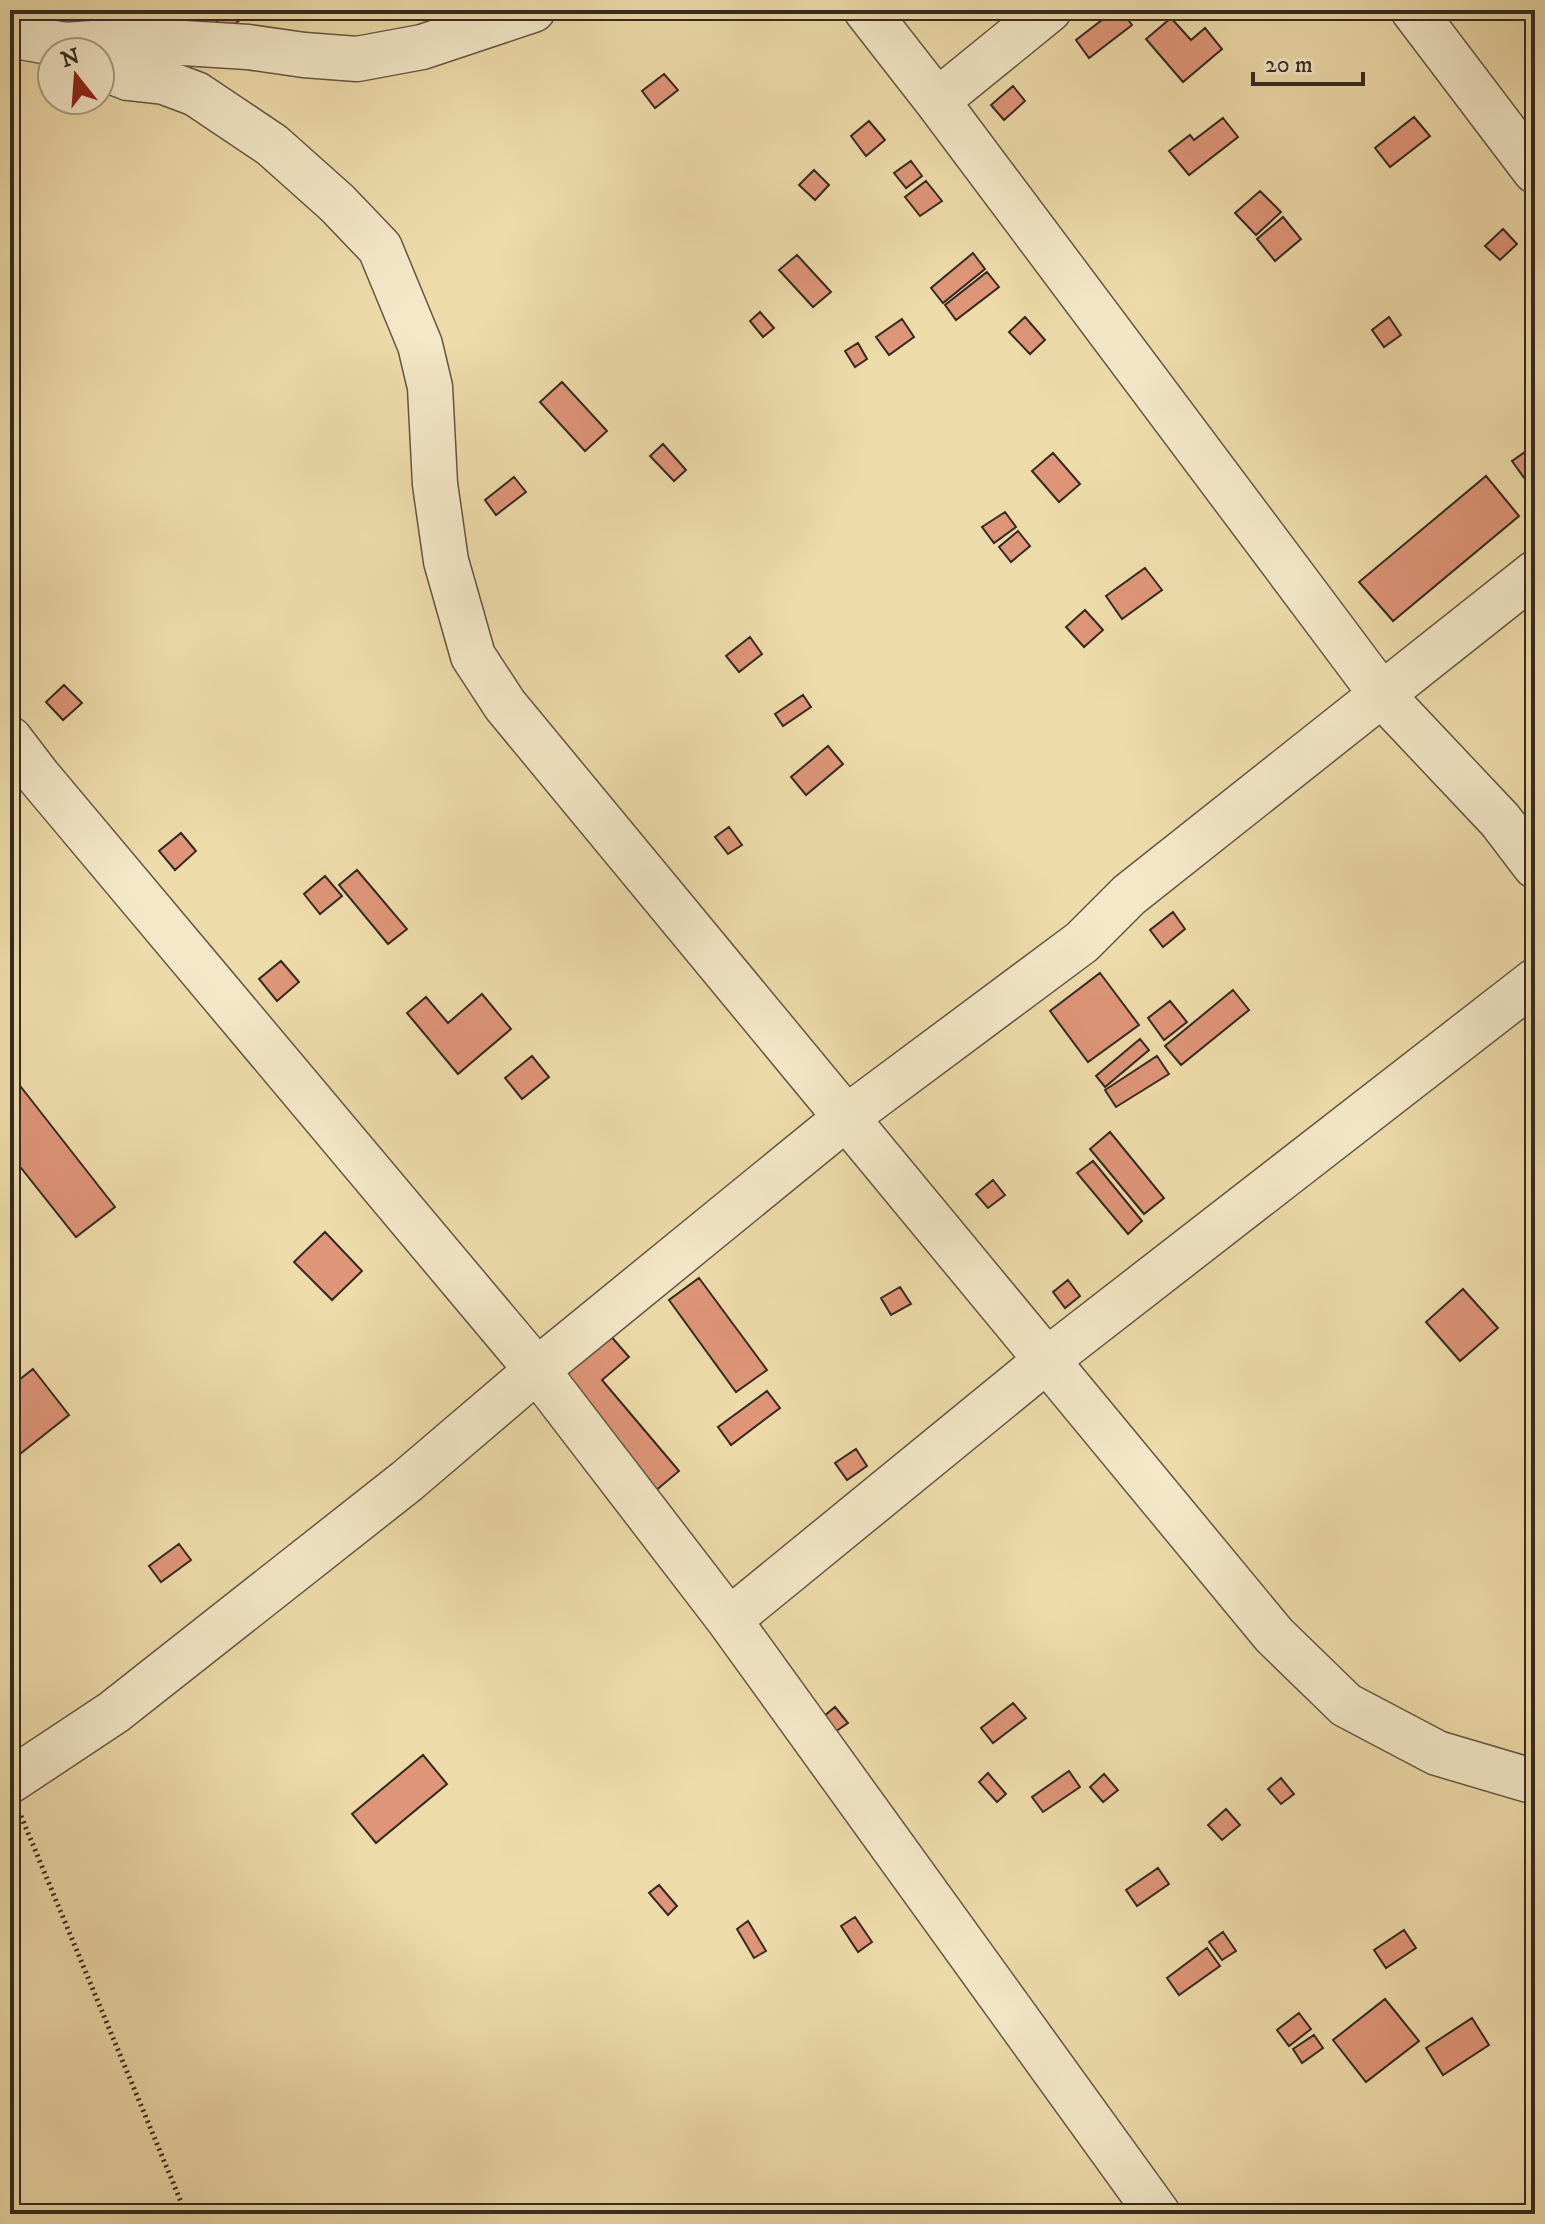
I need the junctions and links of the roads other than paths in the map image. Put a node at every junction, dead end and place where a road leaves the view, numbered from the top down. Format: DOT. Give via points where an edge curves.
graph roads {
  1 [pos="37,10"];
  2 [pos="533,10"];
  3 [pos="866,10"];
  4 [pos="1049,10"];
  5 [pos="1413,10"];
  6 [pos="10,35"];
  7 [pos="62,36"];
  8 [pos="36,42"];
  9 [pos="116,45"];
  10 [pos="116,72"];
  11 [pos="937,101"];
  12 [pos="1535,171"];
  13 [pos="1535,573"];
  14 [pos="1382,695"];
  15 [pos="10,739"];
  16 [pos="1535,866"];
  17 [pos="1535,981"];
  18 [pos="847,1117"];
  19 [pos="1047,1360"];
  20 [pos="537,1370"];
  21 [pos="729,1620"];
  22 [pos="1535,1782"];
  23 [pos="13,1792"];
  24 [pos="1158,2214"];
  1 -- 7 [label="street"];
  2 -- 9 [label="street" via="422,47 357,59 135,40"];
  3 -- 11 [label="street"];
  4 -- 11 [label="street"];
  5 -- 12 [label="street"];
  6 -- 8 [label="street"];
  10 -- 18 [label="street" via="196,94 272,145 380,248 420,345 430,387 446,561 473,656 505,705"];
  11 -- 14 [label="street"];
  13 -- 14 [label="street"];
  14 -- 16 [label="street" via="1500,820"];
  14 -- 18 [label="street" via="1129,895 1082,942"];
  15 -- 20 [label="street"];
  17 -- 19 [label="street"];
  18 -- 19 [label="street"];
  18 -- 20 [label="street"];
  19 -- 21 [label="street"];
  19 -- 22 [label="street" via="1274,1635 1346,1705 1437,1753"];
  20 -- 21 [label="street"];
  20 -- 23 [label="street" via="407,1481"];
  21 -- 24 [label="street"];
}
